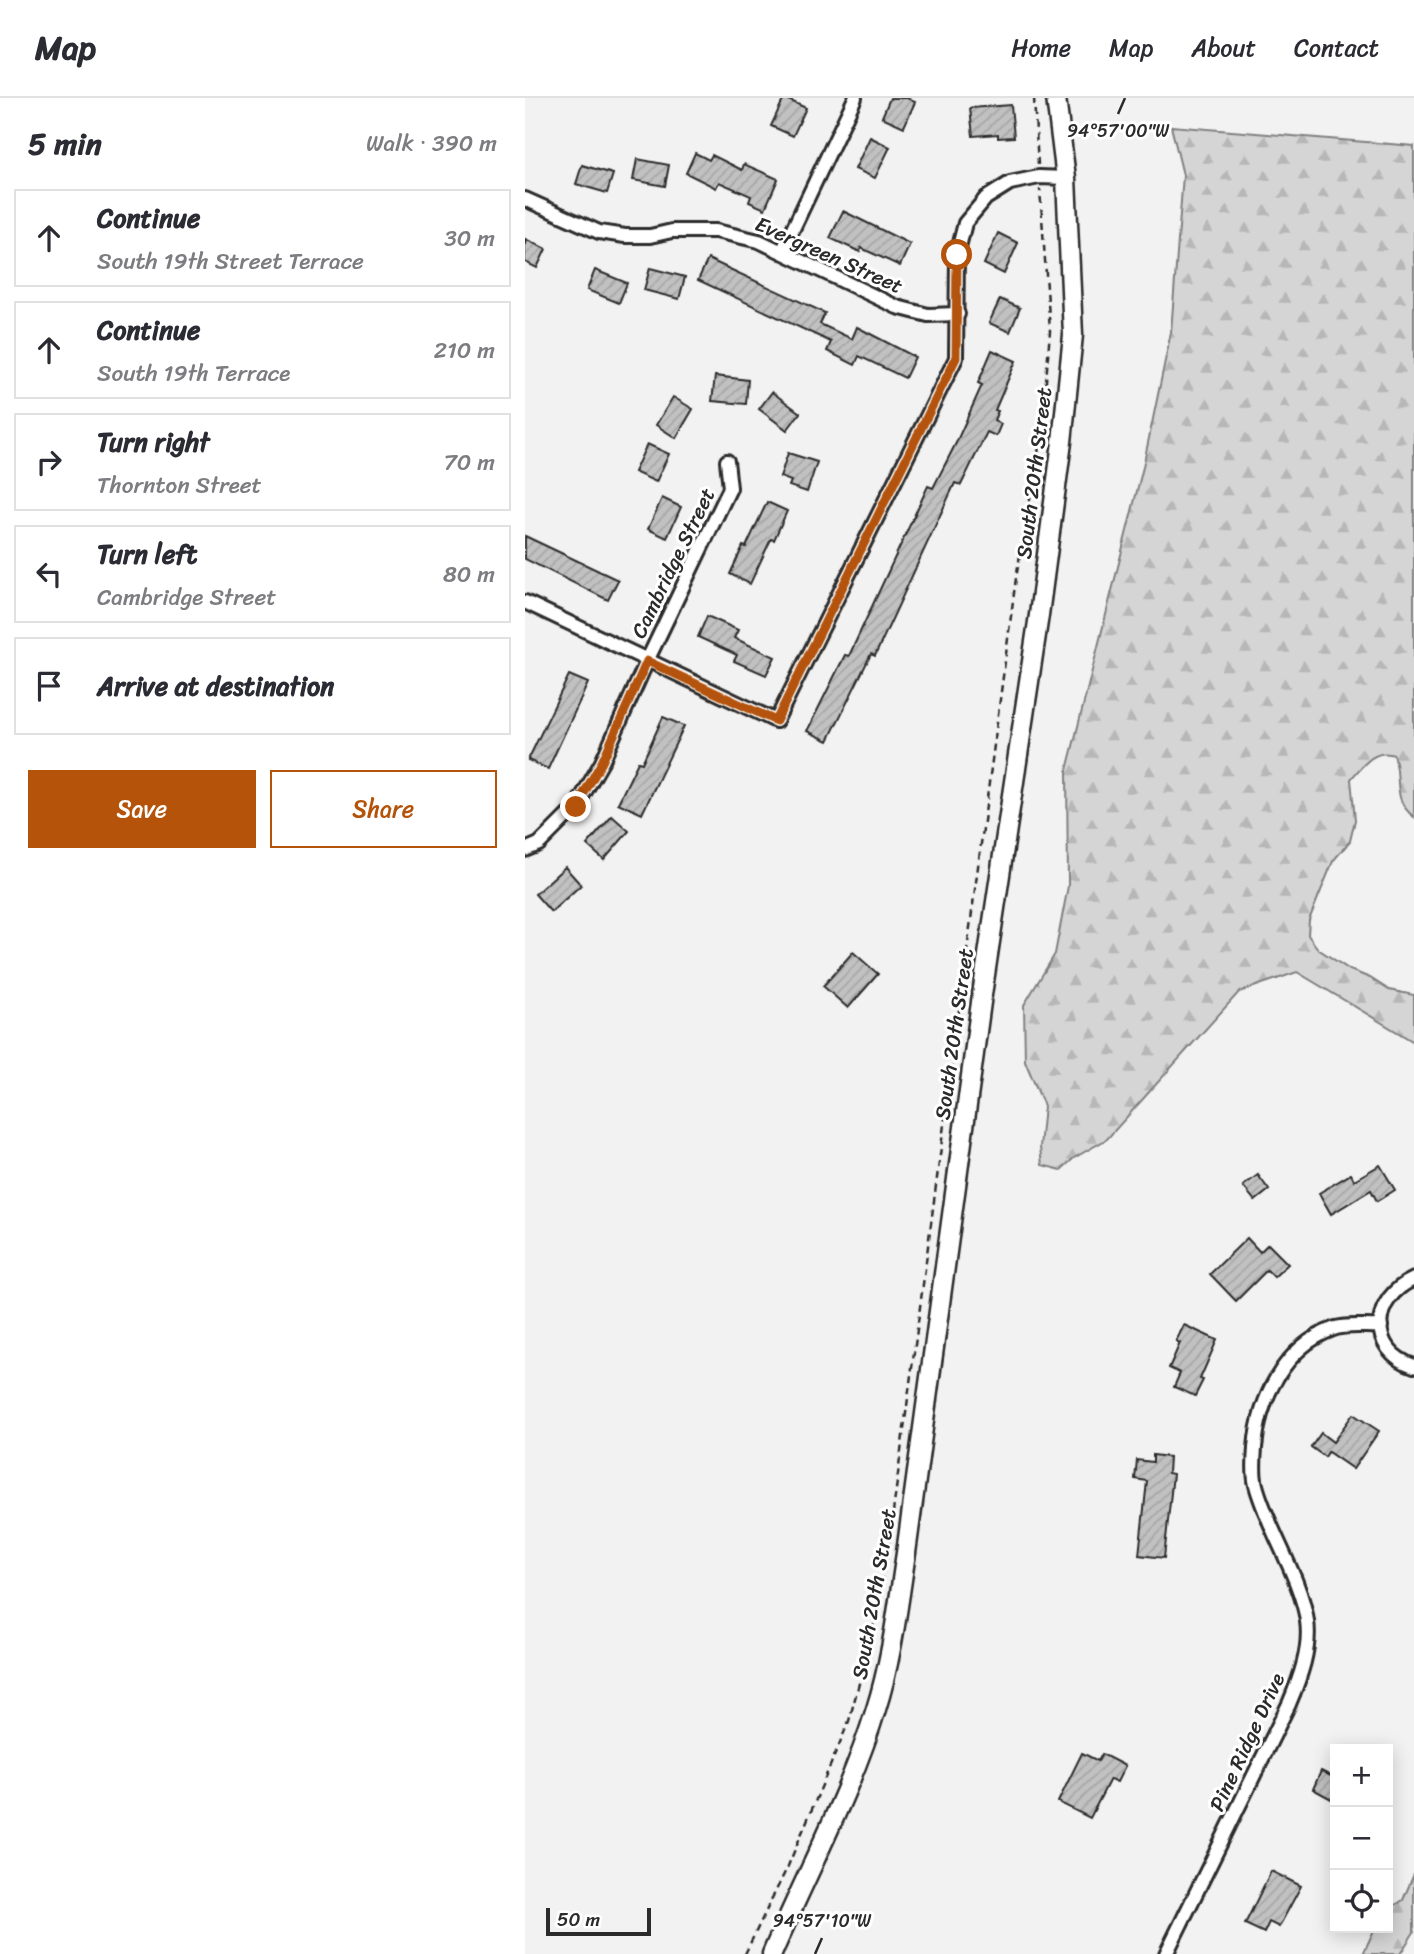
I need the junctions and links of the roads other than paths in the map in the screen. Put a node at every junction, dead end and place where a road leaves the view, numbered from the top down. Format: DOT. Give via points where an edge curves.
graph roads {
  1 [pos="855,98"];
  2 [pos="1056,98"];
  3 [pos="1066,178"];
  4 [pos="525,199"];
  5 [pos="782,252"];
  6 [pos="958,314"];
  7 [pos="727,461"];
  8 [pos="525,602"];
  9 [pos="647,661"];
  10 [pos="525,850"];
  11 [pos="1414,1279"];
  12 [pos="1381,1326"];
  13 [pos="1414,1366"];
  14 [pos="772,1954"];
  15 [pos="1166,1954"];
  1 -- 5 [label="street"];
  2 -- 3 [label="main road, South 20th Street"];
  3 -- 6 [label="street" via="1010,183 986,198 965,223 957,255"];
  3 -- 14 [label="main road, South 20th Street" via="1073,335 1062,442 892,1643 877,1708 843,1802"];
  4 -- 5 [label="street, Evergreen Street" via="599,232 650,236 716,231 759,241"];
  5 -- 6 [label="street, Evergreen Street" via="897,307 928,315"];
  6 -- 9 [label="street" via="956,358 776,721"];
  7 -- 9 [label="street, Cambridge Street" via="730,488"];
  8 -- 9 [label="street"];
  9 -- 10 [label="street, Cambridge Street" via="602,762 576,807 539,844"];
  11 -- 12 [label="street" via="1391,1294"];
  12 -- 13 [label="street" via="1394,1356"];
  12 -- 15 [label="street, Pine Ridge Drive" via="1335,1328 1305,1344 1275,1381 1260,1416 1255,1482 1298,1590 1307,1621 1305,1654 1289,1704"];
}
